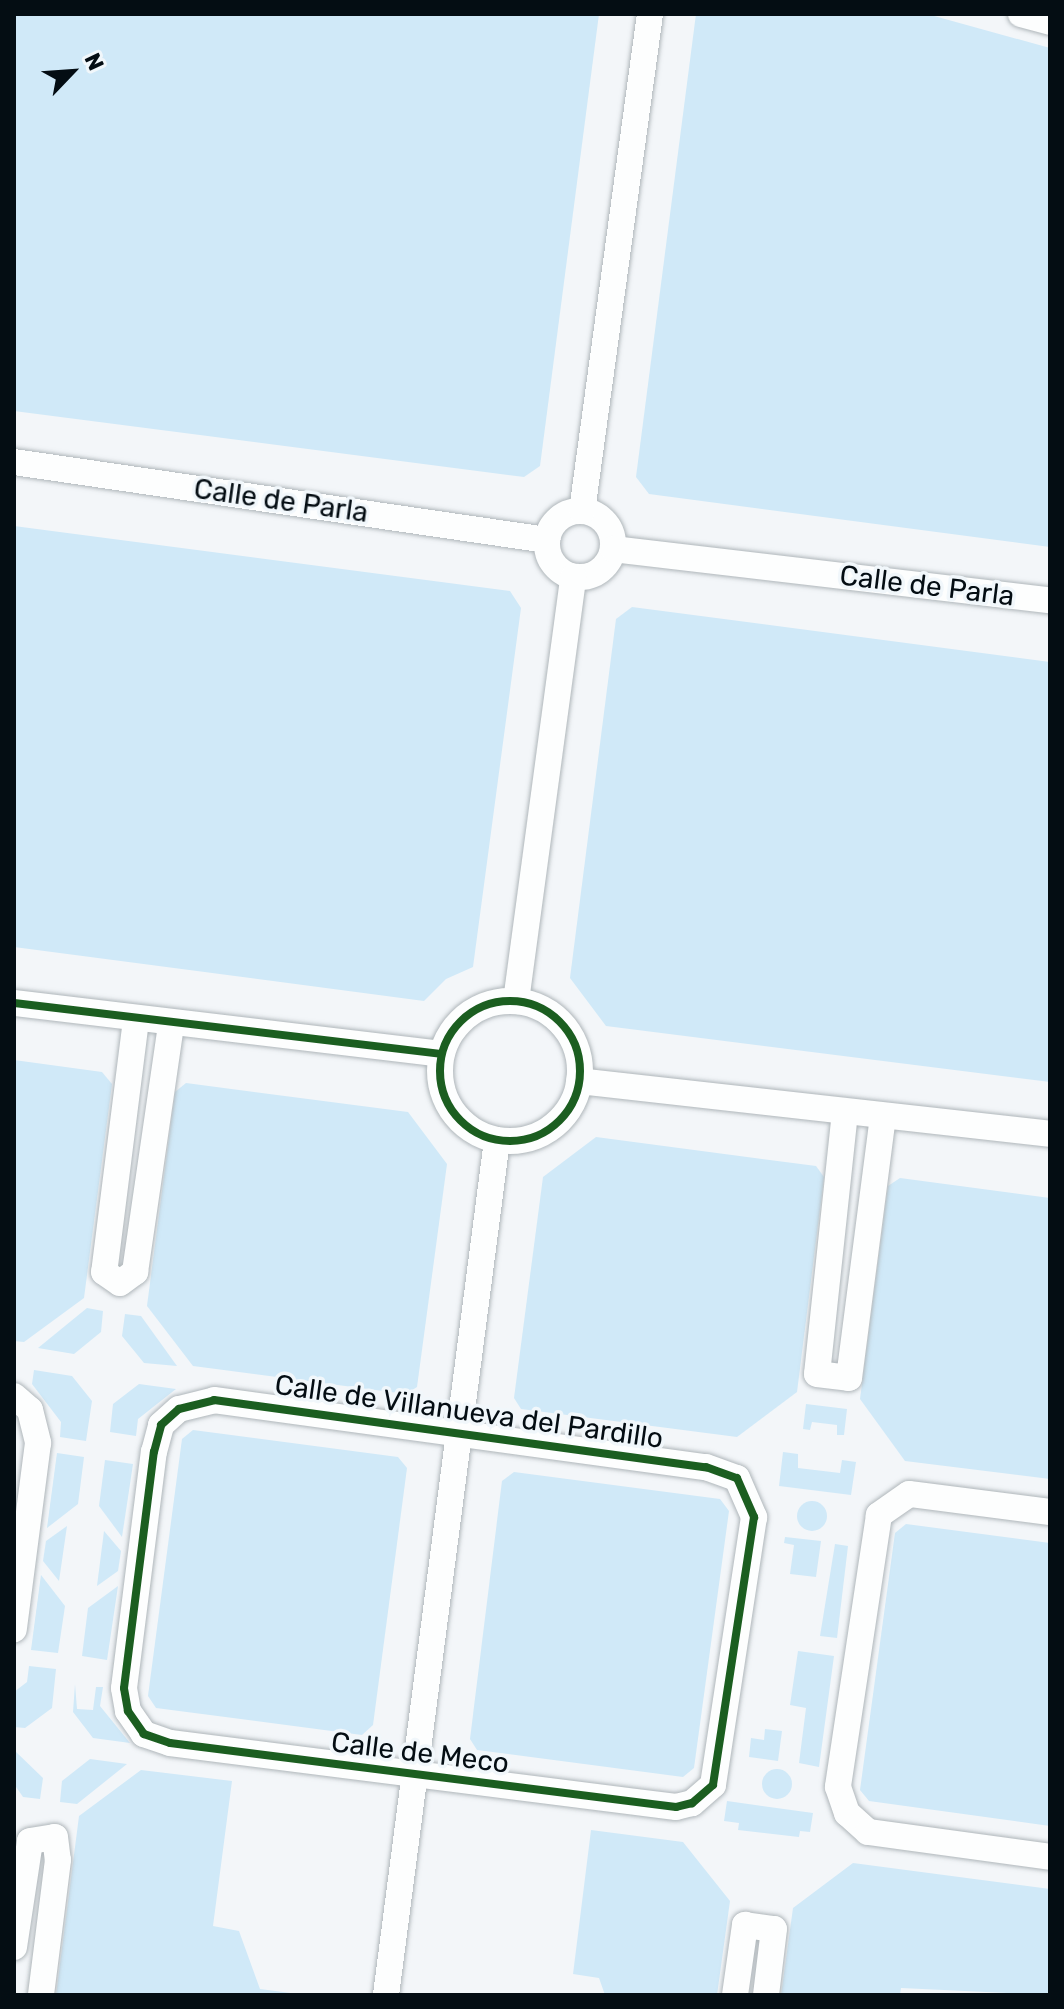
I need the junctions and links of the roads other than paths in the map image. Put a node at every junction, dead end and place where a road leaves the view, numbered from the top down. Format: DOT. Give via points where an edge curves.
graph roads {
  1 [pos="650,14"];
  2 [pos="1021,14"];
  3 [pos="1050,22"];
  4 [pos="14,462"];
  5 [pos="582,511"];
  6 [pos="547,540"];
  7 [pos="613,549"];
  8 [pos="573,577"];
  9 [pos="1050,600"];
  10 [pos="516,1001"];
  11 [pos="14,1003"];
  12 [pos="136,1020"];
  13 [pos="171,1024"];
  14 [pos="441,1054"];
  15 [pos="579,1081"];
  16 [pos="845,1112"];
  17 [pos="883,1117"];
  18 [pos="1050,1134"];
  19 [pos="497,1140"];
  20 [pos="22,1403"];
  21 [pos="462,1431"];
  22 [pos="1050,1512"];
  23 [pos="14,1629"];
  24 [pos="135,1723"];
  25 [pos="415,1775"];
  26 [pos="704,1794"];
  27 [pos="1050,1857"];
  28 [pos="14,1947"];
  29 [pos="41,1995"];
  30 [pos="386,1995"];
  31 [pos="735,1995"];
  32 [pos="766,1995"];
  1 -- 5 [label="street"];
  2 -- 3 [label="street"];
  4 -- 6 [label="street, Calle de Parla"];
  5 -- 6 [label="street" via="562,516"];
  5 -- 7 [label="street" via="604,521"];
  6 -- 8 [label="street" via="554,566"];
  7 -- 8 [label="street" via="602,570"];
  7 -- 9 [label="street, Calle de Parla"];
  8 -- 10 [label="street"];
  10 -- 14 [label="street" via="469,1014"];
  10 -- 15 [label="street" via="559,1022 576,1049"];
  11 -- 12 [label="street"];
  12 -- 13 [label="street"];
  12 -- 13 [label="street" via="104,1272 120,1283 135,1272"];
  13 -- 14 [label="street"];
  14 -- 19 [label="street" via="447,1102 467,1127"];
  15 -- 16 [label="street"];
  15 -- 19 [label="street" via="567,1111 550,1128 529,1139"];
  16 -- 17 [label="street"];
  16 -- 17 [label="street" via="817,1374 849,1378"];
  17 -- 18 [label="street"];
  19 -- 21 [label="street"];
  20 -- 23 [label="street" via="38,1443"];
  21 -- 24 [label="street, Calle de Villanueva del Pardillo" via="214,1400 179,1409 161,1425 124,1688"];
  21 -- 25 [label="street"];
  21 -- 26 [label="street, Calle de Villanueva del Pardillo" via="724,1469 746,1488 754,1517 751,1542 719,1774"];
  22 -- 27 [label="street" via="909,1494 879,1515 870,1542 838,1787 847,1813 868,1832"];
  24 -- 25 [label="street, Calle de Meco" via="144,1734 170,1743"];
  25 -- 26 [label="street, Calle de Meco" via="676,1807"];
  25 -- 30 [label="street"];
  28 -- 29 [label="street" via="30,1841 55,1837 58,1860"];
  31 -- 32 [label="street" via="745,1925 774,1929"];
}
